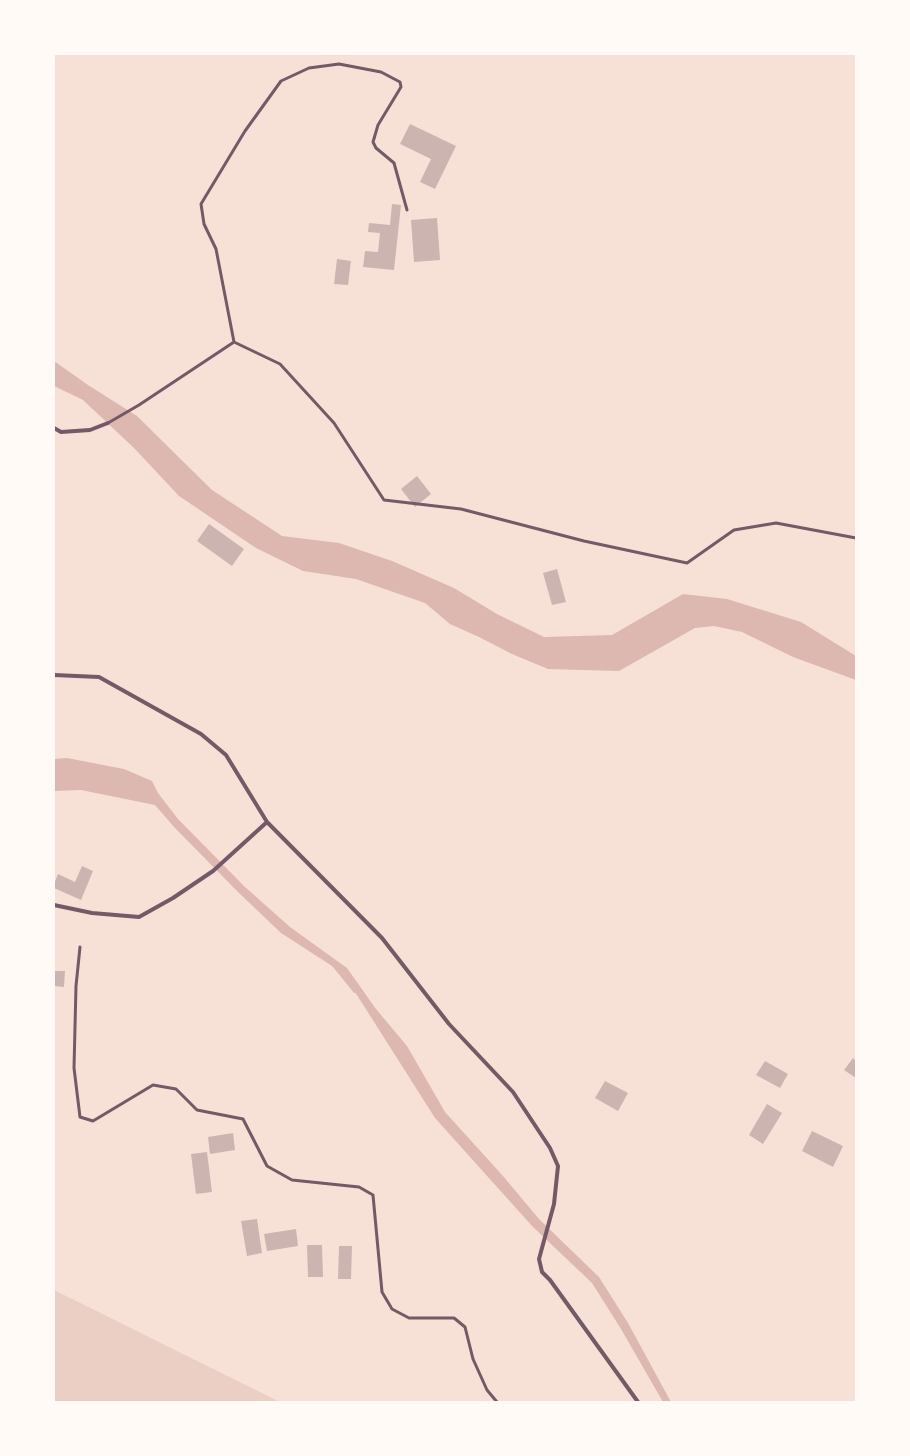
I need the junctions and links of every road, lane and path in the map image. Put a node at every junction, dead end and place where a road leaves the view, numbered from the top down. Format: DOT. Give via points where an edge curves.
graph roads {
  1 [pos="407,210"];
  2 [pos="234,342"];
  3 [pos="108,423"];
  4 [pos="54,428"];
  5 [pos="856,538"];
  6 [pos="54,675"];
  7 [pos="267,822"];
  8 [pos="54,906"];
  9 [pos="80,947"];
  10 [pos="497,1402"];
  11 [pos="638,1402"];
  1 -- 2 [label="lane" via="394,163 376,148 373,142 378,125 402,87 400,82 381,72 339,64 309,68 281,81 245,131 201,204 204,224 216,249"];
  2 -- 3 [label="lane"];
  2 -- 5 [label="lane" via="280,364 334,423 384,500 462,509 584,541 687,563 734,530 776,523"];
  3 -- 4 [label="street" via="90,430 61,432"];
  6 -- 7 [label="street" via="99,677 201,734 226,755"];
  7 -- 8 [label="street" via="213,871 173,898 138,917 92,914"];
  7 -- 11 [label="street" via="382,938 448,1024 513,1092 550,1148 558,1166 554,1204 539,1259 542,1272"];
  9 -- 10 [label="lane" via="76,986 74,1068 80,1117 93,1121 153,1085 176,1089 198,1110 243,1119 268,1166 292,1180 359,1187 373,1195 382,1292 392,1309 408,1318 454,1318 465,1327 484,1384"];
}
